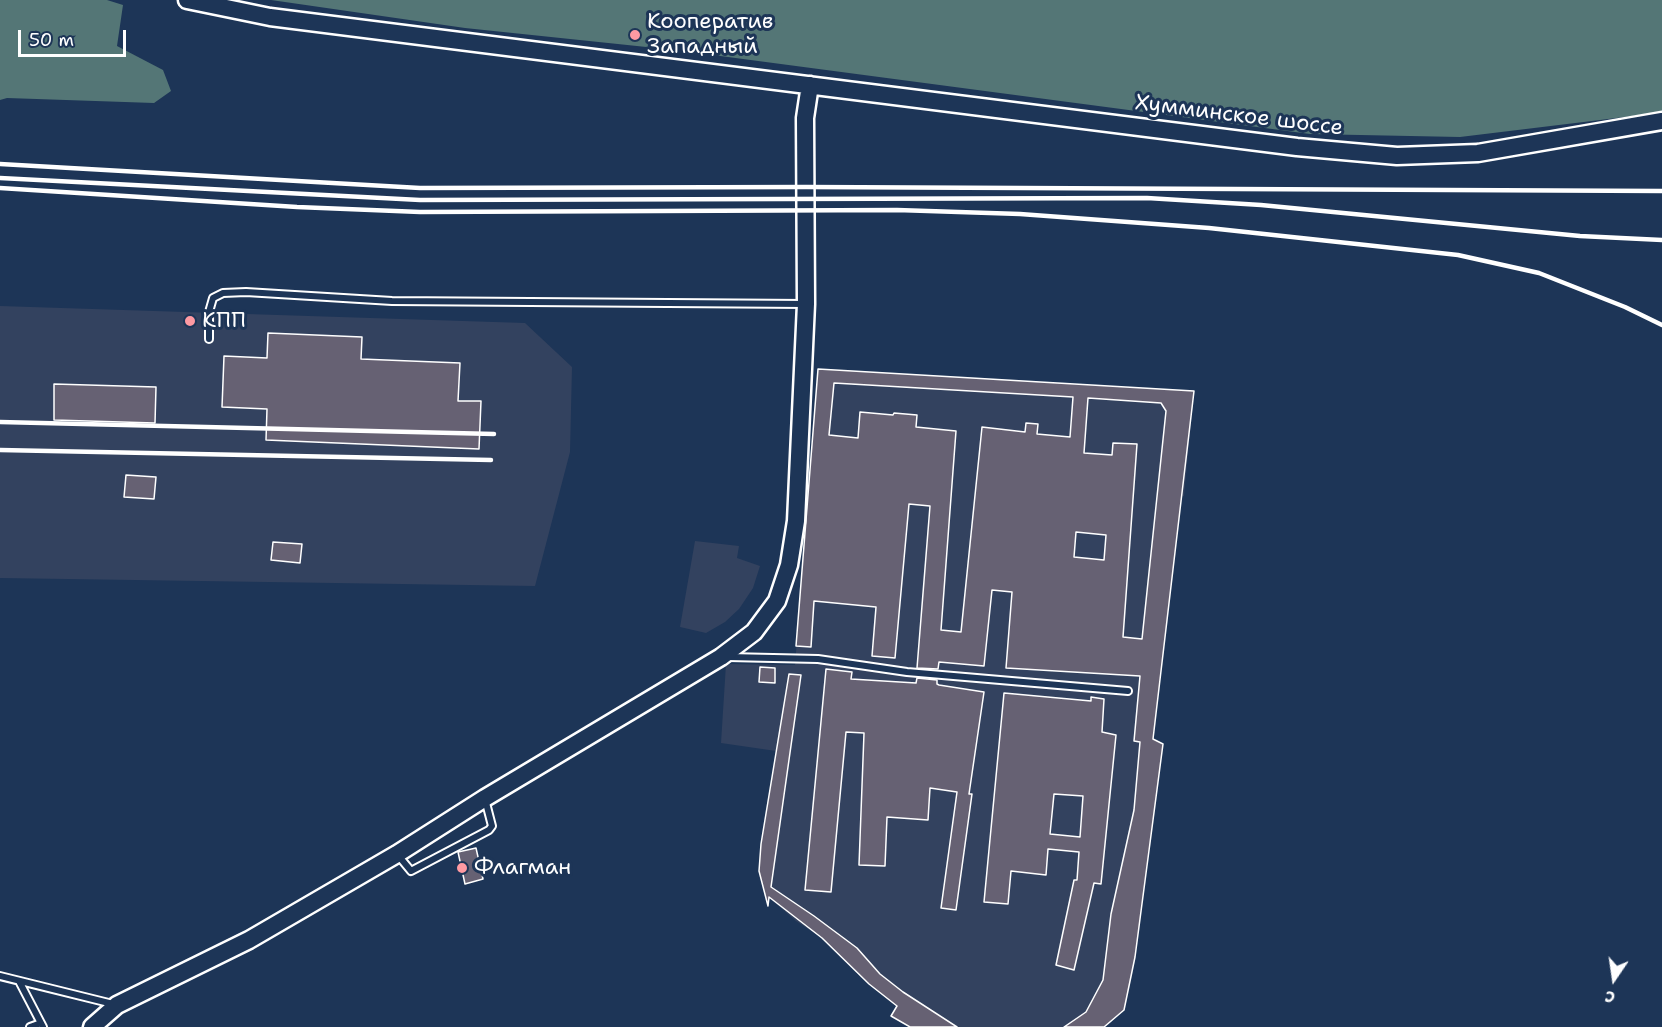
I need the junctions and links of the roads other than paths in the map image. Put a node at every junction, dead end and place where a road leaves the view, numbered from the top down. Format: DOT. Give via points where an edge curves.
graph roads {
  1 [pos="187,0"];
  2 [pos="810,85"];
  3 [pos="1662,121"];
  4 [pos="806,304"];
  5 [pos="208,339"];
  6 [pos="721,657"];
  7 [pos="1128,691"];
  8 [pos="485,798"];
  9 [pos="397,854"];
  10 [pos="0,976"];
  11 [pos="19,981"];
  12 [pos="117,1005"];
  13 [pos="42,1025"];
  14 [pos="30,1027"];
  15 [pos="92,1027"];
  1 -- 2 [label="main road, Хумминское шоссе" via="270,17"];
  2 -- 3 [label="main road, Хумминское шоссе" via="1297,147 1397,156 1478,153"];
  2 -- 4 [label="main road" via="805,118"];
  4 -- 5 [label="lane" via="392,301 246,292 213,298"];
  4 -- 6 [label="main road" via="796,521 789,565 777,601 754,632"];
  6 -- 7 [label="lane" via="818,659 907,672"];
  6 -- 8 [label="main road"];
  8 -- 9 [label="main road"];
  8 -- 9 [label="lane" via="492,826 489,830 411,871"];
  9 -- 12 [label="main road" via="249,940"];
  10 -- 11 [label="lane"];
  11 -- 12 [label="lane"];
  11 -- 13 [label="lane"];
  12 -- 15 [label="main road"];
  13 -- 14 [label="lane"];
}
